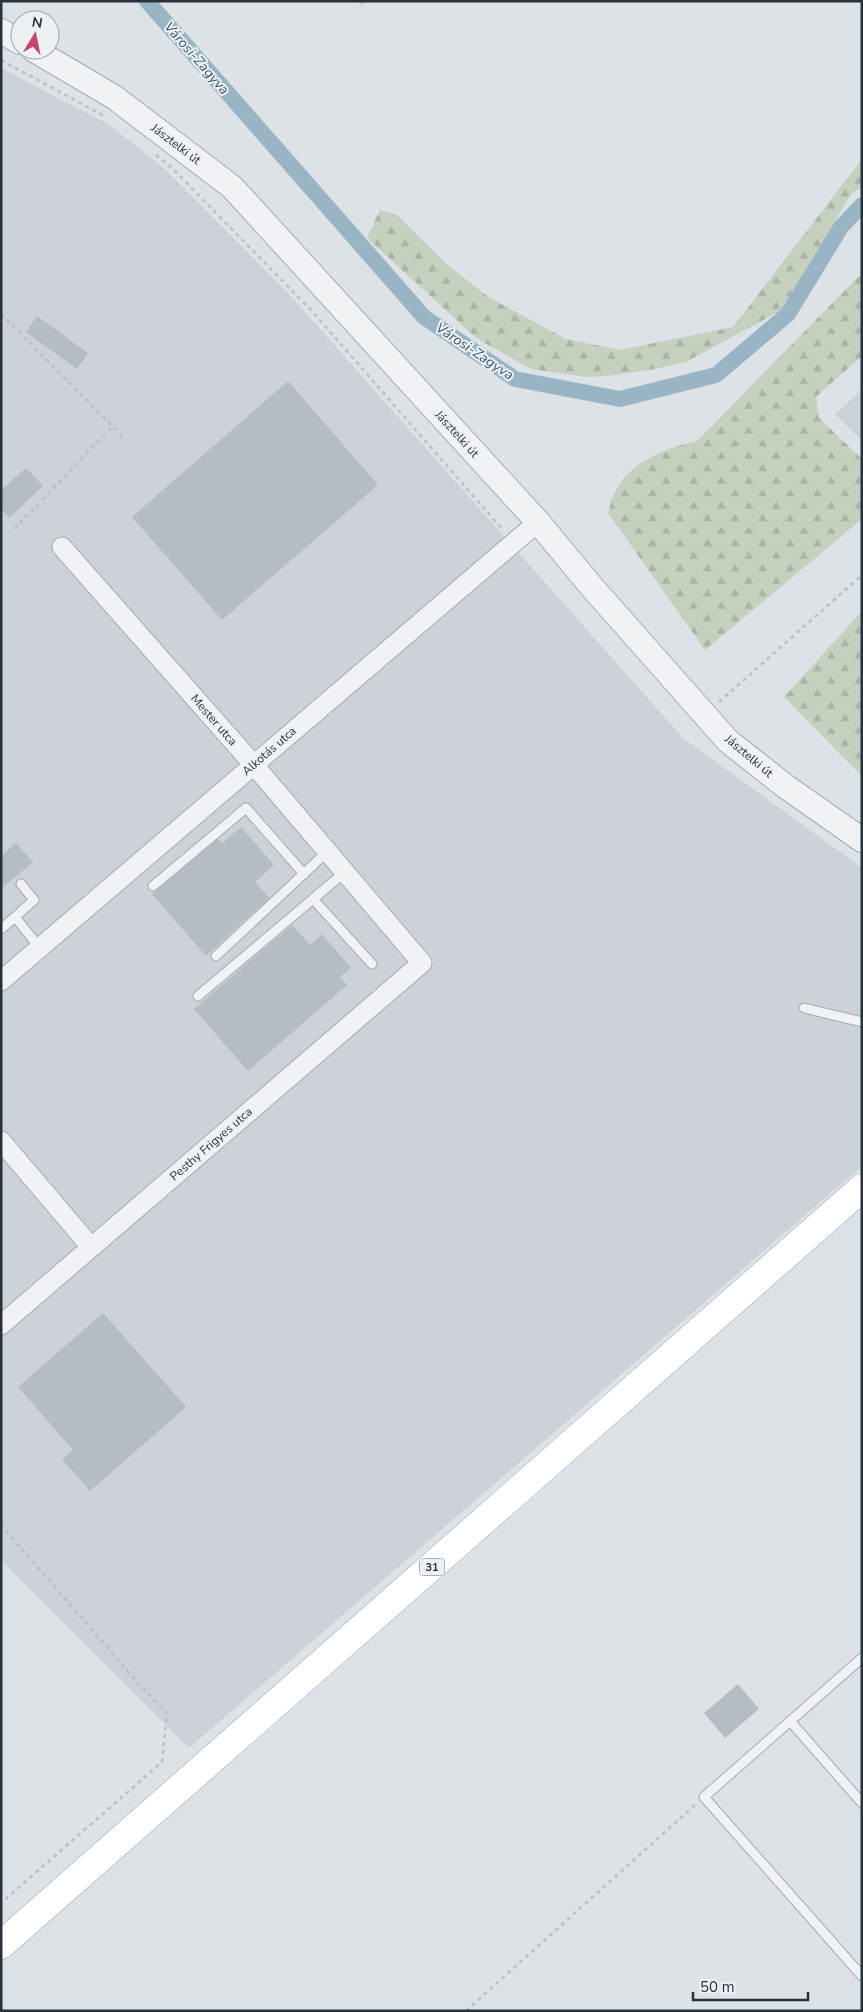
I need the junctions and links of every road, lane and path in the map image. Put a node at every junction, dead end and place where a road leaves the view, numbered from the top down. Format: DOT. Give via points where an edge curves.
graph roads {
  1 [pos="360,1"];
  2 [pos="366,6"];
  3 [pos="1,60"];
  4 [pos="51,60"];
  5 [pos="107,118"];
  6 [pos="150,151"];
  7 [pos="1,314"];
  8 [pos="112,427"];
  9 [pos="123,437"];
  10 [pos="538,522"];
  11 [pos="14,529"];
  12 [pos="516,540"];
  13 [pos="62,546"];
  14 [pos="862,575"];
  15 [pos="704,714"];
  16 [pos="253,764"];
  17 [pos="862,840"];
  18 [pos="328,852"];
  19 [pos="345,872"];
  20 [pos="304,874"];
  21 [pos="21,884"];
  22 [pos="153,886"];
  23 [pos="313,899"];
  24 [pos="14,917"];
  25 [pos="1,929"];
  26 [pos="40,948"];
  27 [pos="216,956"];
  28 [pos="422,963"];
  29 [pos="372,964"];
  30 [pos="1,981"];
  31 [pos="198,996"];
  32 [pos="804,1008"];
  33 [pos="862,1022"];
  34 [pos="1,1142"];
  35 [pos="862,1188"];
  36 [pos="91,1248"];
  37 [pos="1,1325"];
  38 [pos="1,1525"];
  39 [pos="862,1658"];
  40 [pos="790,1721"];
  41 [pos="704,1797"];
  42 [pos="862,1803"];
  43 [pos="1,1903"];
  44 [pos="1,1945"];
  45 [pos="862,1976"];
  46 [pos="466,2011"];
  1 -- 2 [label="path"];
  3 -- 5 [label="path"];
  4 -- 10 [label="street, Jásztelki út" via="114,97 232,187"];
  6 -- 12 [label="path" via="172,168 311,310 508,536"];
  7 -- 8 [label="path"];
  8 -- 9 [label="path"];
  8 -- 11 [label="path"];
  10 -- 12 [label="street, Alkotás utca"];
  10 -- 15 [label="street, Jásztelki út"];
  12 -- 16 [label="street, Alkotás utca"];
  13 -- 16 [label="street, Mester utca"];
  14 -- 15 [label="path"];
  15 -- 17 [label="street, Jásztelki út" via="728,741"];
  16 -- 18 [label="street, Mester utca"];
  16 -- 26 [label="street, Alkotás utca"];
  18 -- 19 [label="street, Mester utca"];
  18 -- 20 [label="lane"];
  19 -- 23 [label="lane"];
  19 -- 28 [label="street, Mester utca"];
  20 -- 22 [label="lane" via="246,808"];
  20 -- 27 [label="lane"];
  21 -- 24 [label="lane" via="34,900"];
  23 -- 29 [label="lane"];
  23 -- 31 [label="lane"];
  24 -- 25 [label="lane"];
  24 -- 26 [label="lane"];
  26 -- 30 [label="street, Alkotás utca"];
  28 -- 36 [label="street, Pesthy Frigyes utca"];
  32 -- 33 [label="lane"];
  34 -- 36 [label="street"];
  35 -- 44 [label="main road, 31"];
  36 -- 37 [label="street, Pesthy Frigyes utca"];
  38 -- 43 [label="path" via="167,1714 162,1762"];
  39 -- 40 [label="lane"];
  40 -- 41 [label="lane"];
  40 -- 42 [label="lane"];
  41 -- 45 [label="lane"];
  41 -- 46 [label="path"];
}
